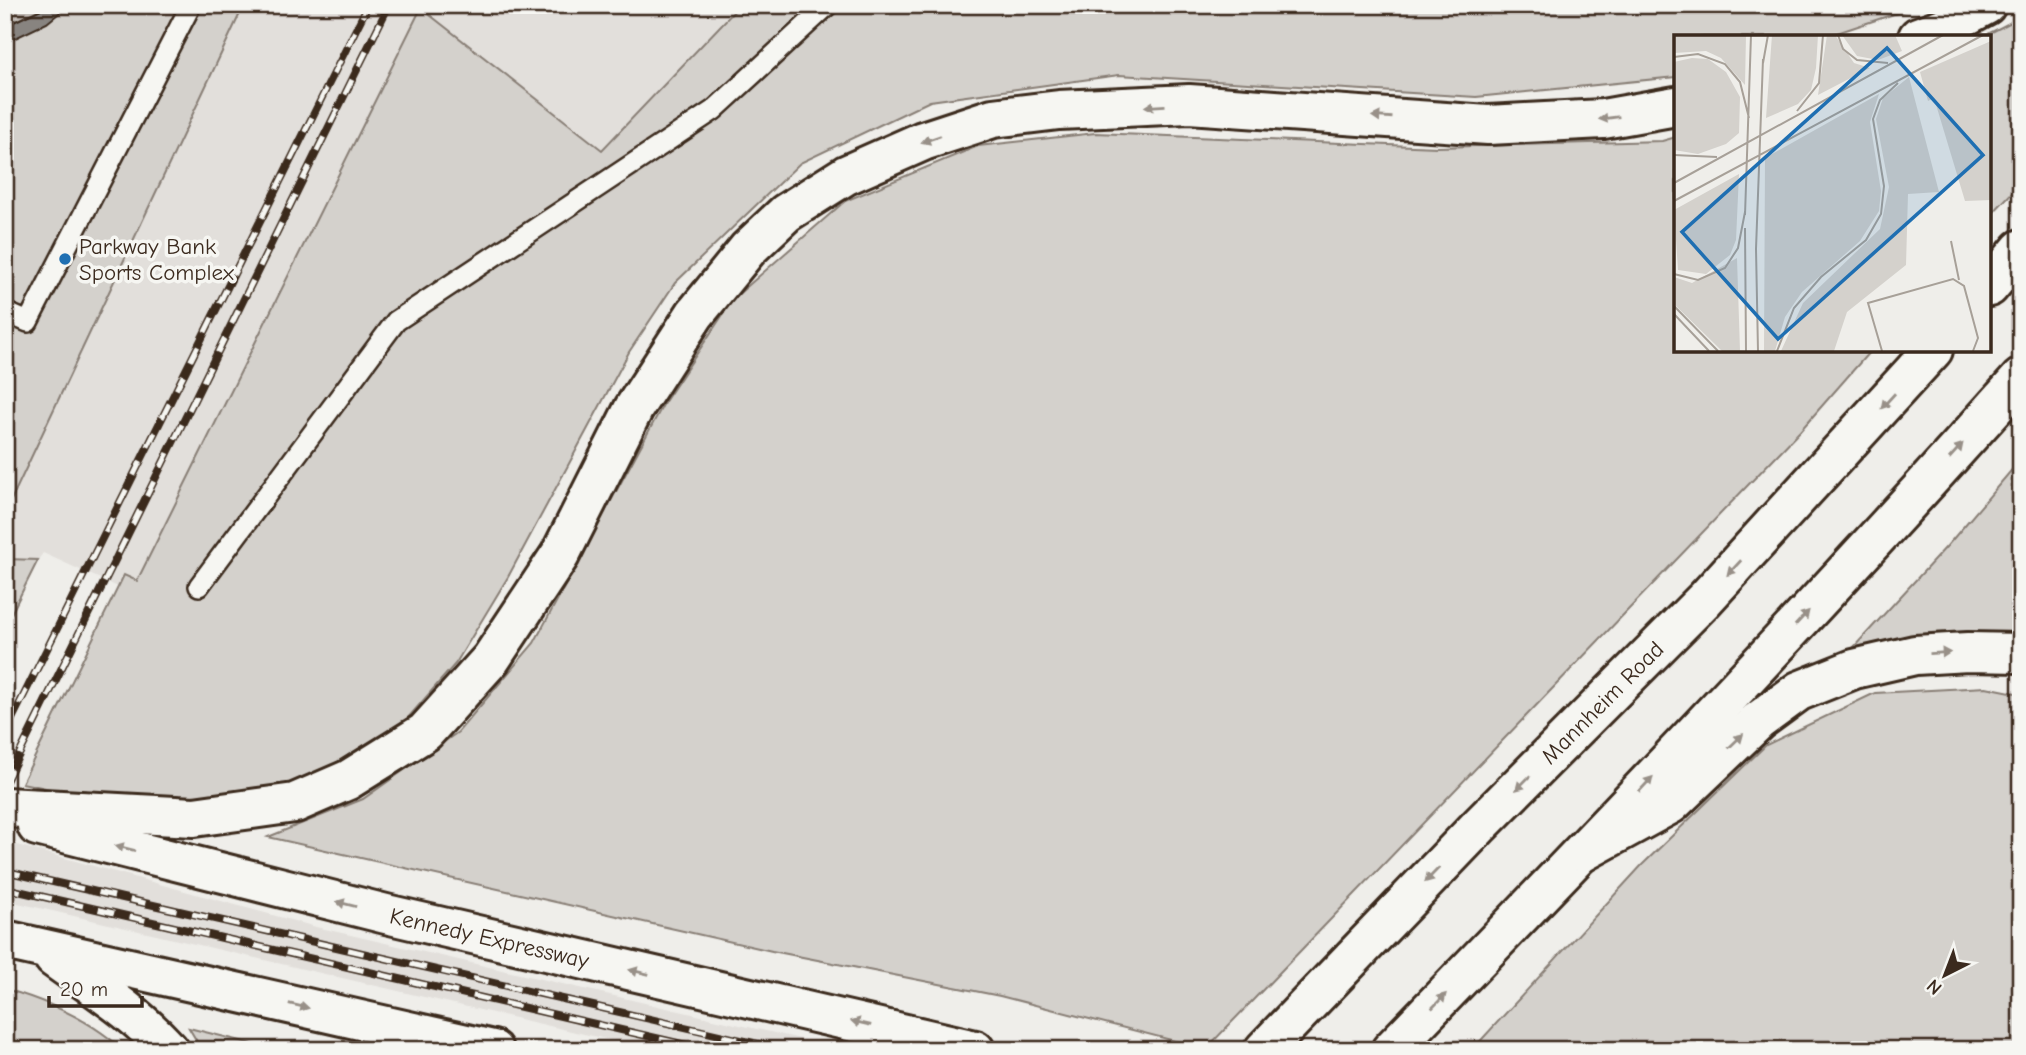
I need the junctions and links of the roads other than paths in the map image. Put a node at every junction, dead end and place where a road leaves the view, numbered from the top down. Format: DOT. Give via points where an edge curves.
graph roads {
  1 [pos="191,5"];
  2 [pos="828,5"];
  3 [pos="1986,5"];
  4 [pos="1924,35"];
  5 [pos="1674,106"];
  6 [pos="2021,249"];
  7 [pos="1991,285"];
  8 [pos="5,312"];
  9 [pos="1931,352"];
  10 [pos="2021,378"];
  11 [pos="199,586"];
  12 [pos="2021,653"];
  13 [pos="5,807"];
  14 [pos="5,818"];
  15 [pos="1583,852"];
  16 [pos="5,940"];
  17 [pos="41,949"];
  18 [pos="169,1050"];
  19 [pos="493,1050"];
  20 [pos="975,1050"];
  21 [pos="1264,1050"];
  22 [pos="1391,1050"];
  1 -- 8 [label="lane" via="28,322"];
  2 -- 11 [label="lane" via="714,110 396,321"];
  3 -- 4 [label="main road"];
  5 -- 13 [label="main road, one-way" via="1603,119 1488,125 1189,104 993,118 923,141 846,175 786,213 747,249 695,314 634,408 560,555 491,659 425,732 348,780 295,803 194,817"];
  6 -- 7 [label="main road"];
  9 -- 21 [label="main road, Mannheim Road, one-way" via="1705,599"];
  15 -- 10 [label="main road, one-way"];
  15 -- 12 [label="main road, one-way" via="1671,804 1758,721 1799,691 1854,669 1915,654"];
  20 -- 14 [label="main road, Kennedy Expressway, one-way" via="386,914"];
  22 -- 15 [label="main road, one-way"];
  16 -- 17 [label="main road"];
  17 -- 18 [label="main road" via="132,1014"];
  17 -- 19 [label="main road, one-way"];
}
